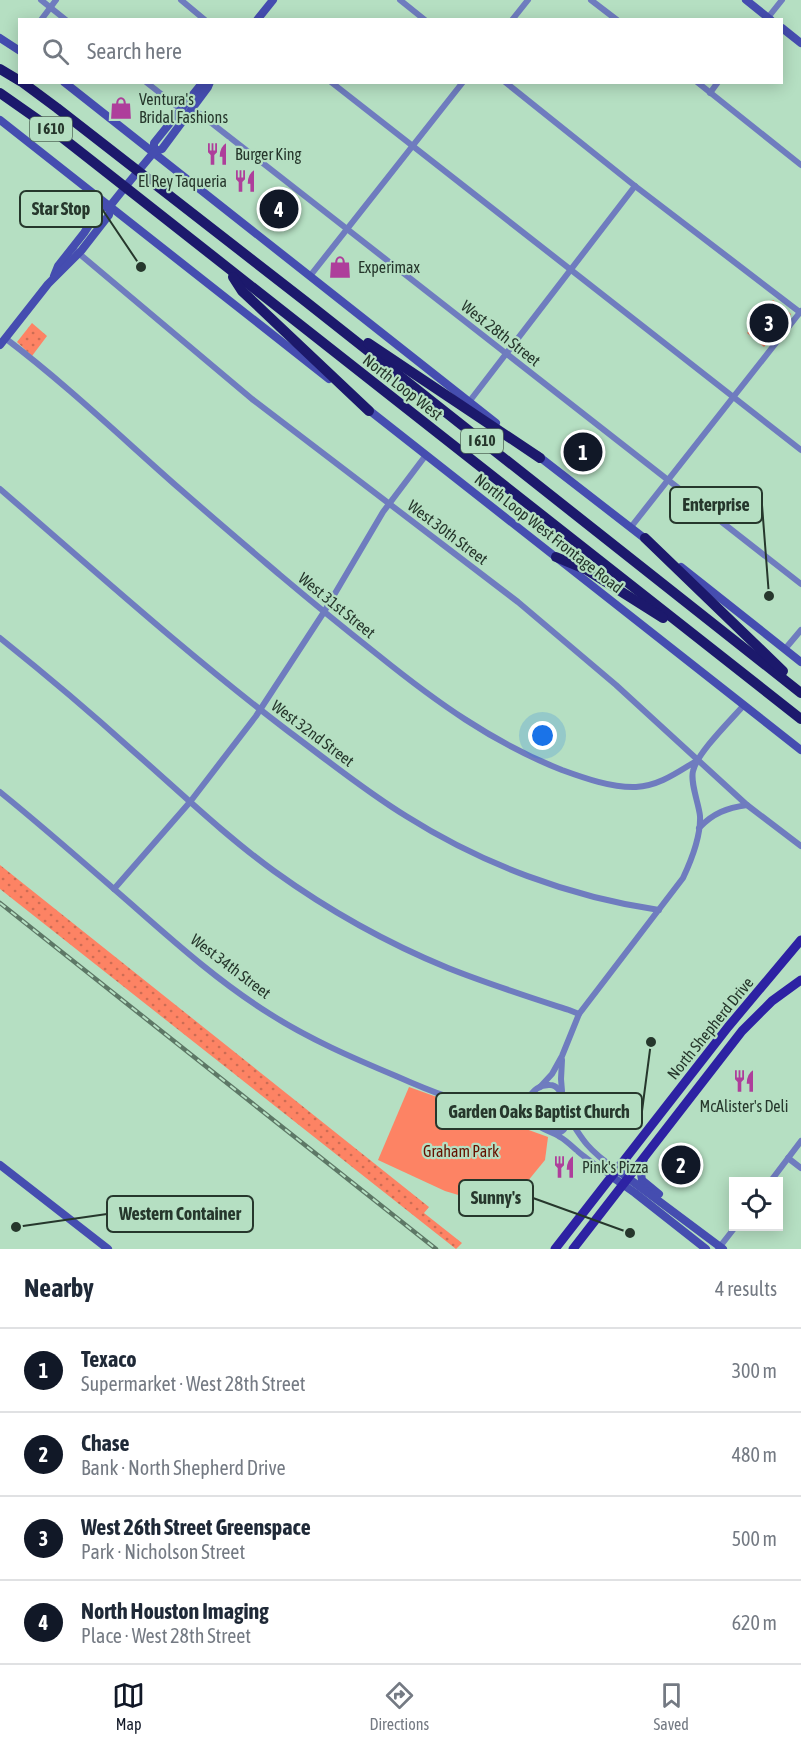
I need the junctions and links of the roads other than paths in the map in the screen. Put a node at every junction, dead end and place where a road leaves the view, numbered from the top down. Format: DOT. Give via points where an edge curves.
graph roads {
  1 [pos="41,0"];
  2 [pos="56,0"];
  3 [pos="181,0"];
  4 [pos="273,0"];
  5 [pos="400,0"];
  6 [pos="528,0"];
  7 [pos="591,0"];
  8 [pos="746,0"];
  9 [pos="782,0"];
  10 [pos="50,7"];
  11 [pos="42,18"];
  12 [pos="64,18"];
  13 [pos="204,18"];
  14 [pos="259,18"];
  15 [pos="422,18"];
  16 [pos="514,18"];
  17 [pos="614,18"];
  18 [pos="768,18"];
  19 [pos="770,18"];
  20 [pos="783,29"];
  21 [pos="0,38"];
  22 [pos="801,43"];
  23 [pos="18,48"];
  24 [pos="0,69"];
  25 [pos="18,80"];
  26 [pos="24,84"];
  27 [pos="67,84"];
  28 [pos="149,84"];
  29 [pos="202,84"];
  30 [pos="209,84"];
  31 [pos="334,84"];
  32 [pos="461,84"];
  33 [pos="508,84"];
  34 [pos="699,84"];
  35 [pos="717,84"];
  36 [pos="0,93"];
  37 [pos="710,93"];
  38 [pos="186,109"];
  39 [pos="0,120"];
  40 [pos="413,146"];
  41 [pos="154,153"];
  42 [pos="801,165"];
  43 [pos="635,186"];
  44 [pos="110,206"];
  45 [pos="347,230"];
  46 [pos="76,250"];
  47 [pos="226,267"];
  48 [pos="571,270"];
  49 [pos="310,276"];
  50 [pos="305,301"];
  51 [pos="801,312"];
  52 [pos="3,341"];
  53 [pos="506,354"];
  54 [pos="733,397"];
  55 [pos="469,402"];
  56 [pos="369,411"];
  57 [pos="801,450"];
  58 [pos="426,454"];
  59 [pos="540,458"];
  60 [pos="668,480"];
  61 [pos="0,489"];
  62 [pos="389,504"];
  63 [pos="631,527"];
  64 [pos="645,538"];
  65 [pos="556,557"];
  66 [pos="801,584"];
  67 [pos="324,612"];
  68 [pos="801,630"];
  69 [pos="0,638"];
  70 [pos="712,649"];
  71 [pos="785,649"];
  72 [pos="801,662"];
  73 [pos="801,688"];
  74 [pos="801,693"];
  75 [pos="744,705"];
  76 [pos="260,710"];
  77 [pos="801,719"];
  78 [pos="801,750"];
  79 [pos="698,760"];
  80 [pos="0,792"];
  81 [pos="190,802"];
  82 [pos="747,805"];
  83 [pos="699,828"];
  84 [pos="801,846"];
  85 [pos="114,889"];
  86 [pos="659,910"];
  87 [pos="800,943"];
  88 [pos="801,980"];
  89 [pos="579,1014"];
  90 [pos="732,1023"];
  91 [pos="742,1031"];
  92 [pos="562,1056"];
  93 [pos="540,1087"];
  94 [pos="680,1089"];
  95 [pos="562,1094"];
  96 [pos="530,1096"];
  97 [pos="690,1097"];
  98 [pos="480,1105"];
  99 [pos="566,1113"];
  100 [pos="537,1126"];
  101 [pos="553,1132"];
  102 [pos="801,1141"];
  103 [pos="648,1151"];
  104 [pos="788,1158"];
  105 [pos="0,1165"];
  106 [pos="801,1168"];
  107 [pos="614,1173"];
  108 [pos="774,1177"];
  109 [pos="624,1181"];
  110 [pos="695,1227"];
  111 [pos="733,1231"];
  112 [pos="720,1248"];
  113 [pos="108,1249"];
  114 [pos="555,1249"];
  115 [pos="573,1249"];
  116 [pos="706,1249"];
  1 -- 10 [label="street"];
  2 -- 10 [label="street"];
  3 -- 13 [label="street"];
  4 -- 14 [label="main road"];
  5 -- 15 [label="street"];
  6 -- 16 [label="street"];
  7 -- 17 [label="street"];
  8 -- 18 [label="main road"];
  9 -- 19 [label="street"];
  10 -- 11 [label="street"];
  10 -- 12 [label="street"];
  20 -- 22 [label="main road"];
  21 -- 23 [label="main road"];
  24 -- 25 [label="highway, I 610"];
  26 -- 50 [label="highway, North Loop West / I 610"];
  27 -- 41 [label="main road"];
  28 -- 38 [label="street, West 28th Street"];
  29 -- 38 [label="main road"];
  30 -- 38 [label="main road"];
  31 -- 40 [label="street"];
  32 -- 40 [label="street"];
  33 -- 43 [label="street"];
  34 -- 37 [label="street"];
  35 -- 37 [label="street"];
  36 -- 47 [label="highway, North Loop West / I 610"];
  37 -- 42 [label="street"];
  38 -- 41 [label="main road" via="162,149"];
  38 -- 45 [label="street, West 28th Street"];
  39 -- 44 [label="main road, North Loop West Frontage Road"];
  40 -- 45 [label="street"];
  40 -- 48 [label="street"];
  41 -- 44 [label="main road"];
  41 -- 49 [label="main road"];
  43 -- 48 [label="street"];
  43 -- 51 [label="street"];
  44 -- 46 [label="main road" via="109,215"];
  44 -- 56 [label="main road, North Loop West Frontage Road"];
  45 -- 49 [label="street"];
  45 -- 53 [label="street, West 28th Street"];
  46 -- 52 [label="main road" via="68,266 52,279"];
  46 -- 62 [label="street, West 30th Street" via="252,399"];
  47 -- 56 [label="highway" via="242,291"];
  47 -- 70 [label="highway, North Loop West / I 610"];
  48 -- 53 [label="street"];
  48 -- 54 [label="street"];
  49 -- 55 [label="main road"];
  50 -- 59 [label="highway"];
  50 -- 74 [label="highway, North Loop West / I 610"];
  51 -- 54 [label="street"];
  52 -- 67 [label="street, West 31st Street" via="89,407"];
  53 -- 55 [label="street"];
  53 -- 60 [label="street, West 28th Street"];
  54 -- 57 [label="street"];
  54 -- 60 [label="street"];
  55 -- 59 [label="main road"];
  56 -- 58 [label="main road, North Loop West Frontage Road"];
  58 -- 62 [label="street"];
  58 -- 65 [label="main road, North Loop West Frontage Road"];
  59 -- 63 [label="main road"];
  60 -- 63 [label="street"];
  60 -- 66 [label="street, West 28th Street"];
  61 -- 76 [label="street, West 32nd Street"];
  62 -- 67 [label="street"];
  62 -- 79 [label="street, West 30th Street" via="518,602 616,684"];
  63 -- 64 [label="main road"];
  64 -- 71 [label="main road"];
  64 -- 73 [label="highway"];
  65 -- 70 [label="highway" via="587,570"];
  65 -- 75 [label="main road, North Loop West Frontage Road"];
  67 -- 76 [label="street"];
  67 -- 79 [label="street, West 31st Street" via="446,708 494,738 550,765 596,781 637,787 672,776"];
  68 -- 71 [label="street"];
  69 -- 81 [label="street"];
  70 -- 77 [label="highway, North Loop West / I 610"];
  71 -- 72 [label="main road"];
  75 -- 78 [label="main road, North Loop West Frontage Road"];
  75 -- 79 [label="street"];
  76 -- 81 [label="street"];
  76 -- 86 [label="street, West 32nd Street" via="380,799 455,844 548,883"];
  79 -- 82 [label="street, West 30th Street"];
  79 -- 83 [label="street" via="692,777"];
  80 -- 85 [label="street, West 34th Street"];
  81 -- 85 [label="street"];
  81 -- 89 [label="street" via="275,872 364,928 448,968"];
  82 -- 83 [label="street" via="723,810"];
  82 -- 84 [label="street, West 30th Street"];
  83 -- 86 [label="street" via="689,866"];
  85 -- 98 [label="street, West 34th Street" via="198,962 270,1014 380,1070"];
  86 -- 89 [label="street"];
  87 -- 90 [label="main road, North Shepherd Drive"];
  88 -- 91 [label="main road, North Shepherd Drive" via="772,1001"];
  89 -- 92 [label="street"];
  90 -- 91 [label="main road"];
  90 -- 94 [label="main road, North Shepherd Drive"];
  91 -- 97 [label="main road, North Shepherd Drive"];
  92 -- 93 [label="street"];
  92 -- 95 [label="street"];
  93 -- 95 [label="street" via="550,1084"];
  93 -- 96 [label="street"];
  94 -- 97 [label="main road"];
  94 -- 107 [label="main road, North Shepherd Drive"];
  95 -- 99 [label="street"];
  96 -- 98 [label="street, West 34th Street" via="502,1105"];
  96 -- 100 [label="street" via="526,1109"];
  97 -- 103 [label="main road, North Shepherd Drive"];
  98 -- 100 [label="street, West 34th Street"];
  99 -- 101 [label="street" via="565,1128"];
  99 -- 107 [label="street" via="581,1140"];
  100 -- 101 [label="street"];
  101 -- 107 [label="street"];
  102 -- 104 [label="street"];
  103 -- 109 [label="main road, North Shepherd Drive"];
  103 -- 110 [label="main road" via="640,1168 642,1180"];
  104 -- 106 [label="street"];
  104 -- 108 [label="street"];
  105 -- 113 [label="main road"];
  107 -- 109 [label="main road"];
  107 -- 114 [label="main road, North Shepherd Drive"];
  109 -- 110 [label="main road"];
  109 -- 115 [label="main road, North Shepherd Drive"];
  109 -- 116 [label="main road"];
  110 -- 112 [label="main road"];
  111 -- 112 [label="street"];
}
